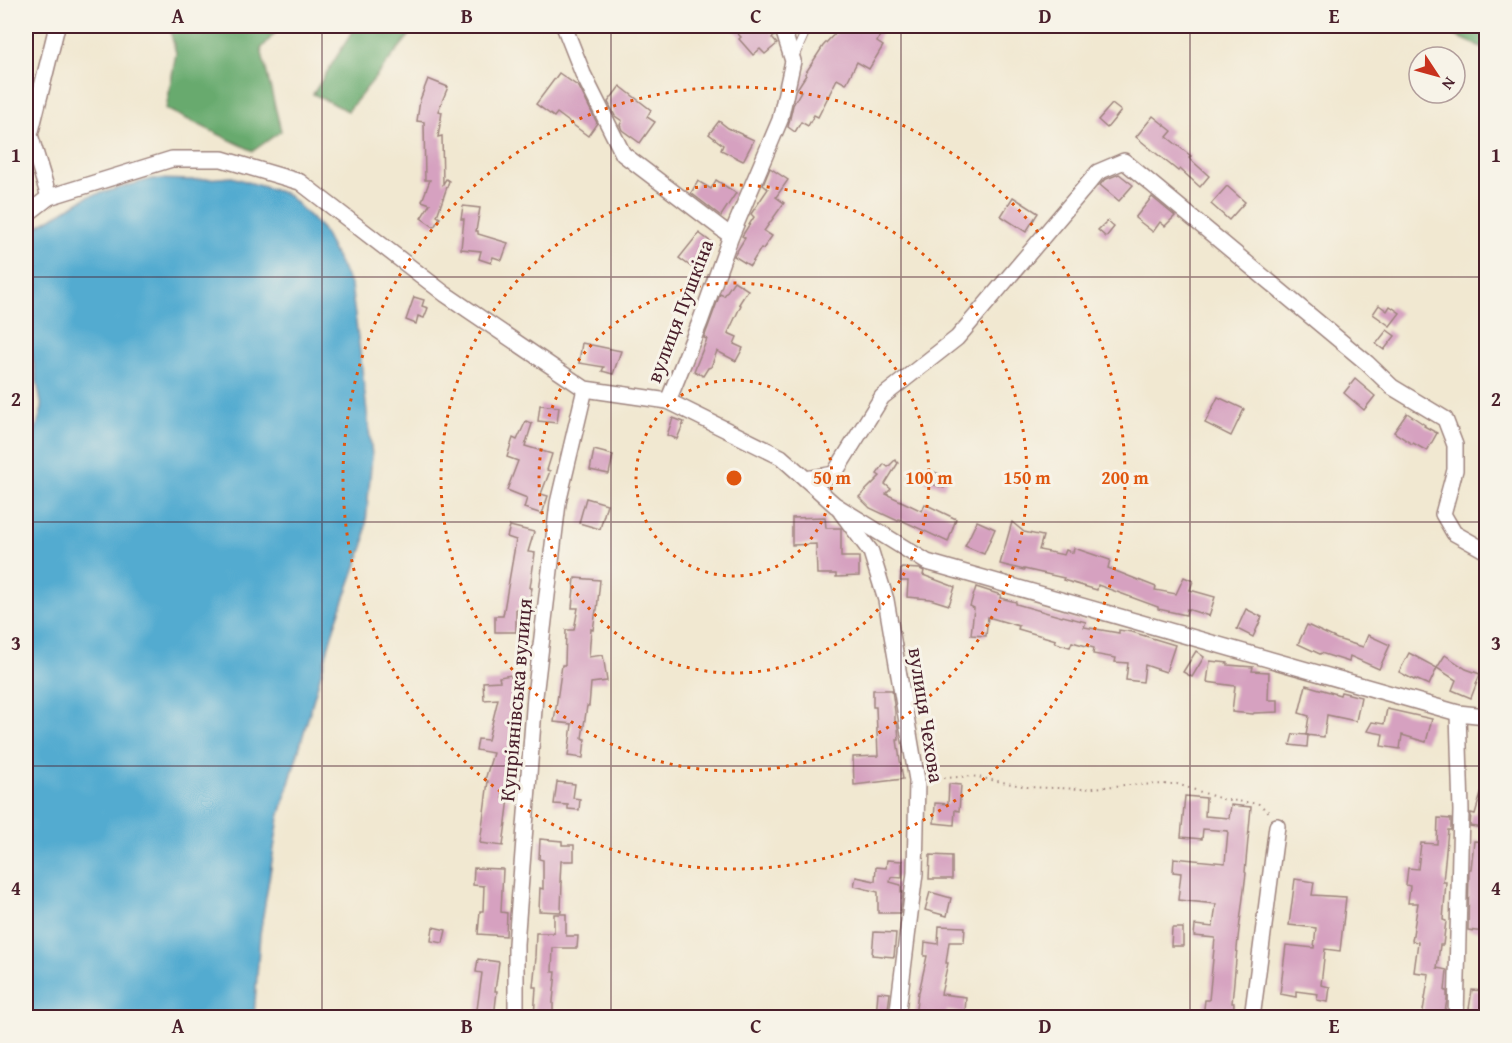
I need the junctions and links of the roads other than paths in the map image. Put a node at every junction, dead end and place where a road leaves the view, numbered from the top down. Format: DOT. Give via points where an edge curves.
graph roads {
  1 [pos="57,26"];
  2 [pos="564,26"];
  3 [pos="782,26"];
  4 [pos="808,26"];
  5 [pos="793,61"];
  6 [pos="49,197"];
  7 [pos="26,215"];
  8 [pos="731,236"];
  9 [pos="585,389"];
  10 [pos="668,401"];
  11 [pos="806,479"];
  12 [pos="835,505"];
  13 [pos="1486,551"];
  14 [pos="1458,713"];
  15 [pos="1486,716"];
  16 [pos="1277,826"];
  17 [pos="516,1017"];
  18 [pos="897,1017"];
  19 [pos="1252,1017"];
  20 [pos="1456,1017"];
  1 -- 6 [label="street" via="30,135"];
  2 -- 8 [label="street, вулиця Пушкіна" via="623,154"];
  3 -- 5 [label="street, вулиця Пушкіна"];
  4 -- 5 [label="lane"];
  5 -- 8 [label="street, вулиця Пушкіна" via="780,120"];
  6 -- 7 [label="street"];
  6 -- 9 [label="street" via="172,159 222,159 300,182 445,294"];
  8 -- 10 [label="street, вулиця Пушкіна"];
  9 -- 10 [label="street"];
  9 -- 17 [label="street, Купріянівська вулиця" via="558,503 535,696 516,944"];
  10 -- 11 [label="street" via="781,457"];
  11 -- 12 [label="street"];
  11 -- 13 [label="street" via="834,474 882,397 957,338 1098,172 1125,161 1392,387 1445,419 1455,445 1455,470 1443,514 1454,533"];
  12 -- 14 [label="street" via="927,562"];
  12 -- 18 [label="street, вулиця Чехова" via="871,552 886,600 917,780 915,873"];
  14 -- 15 [label="street"];
  14 -- 20 [label="street" via="1461,811"];
  16 -- 19 [label="street"];
}
